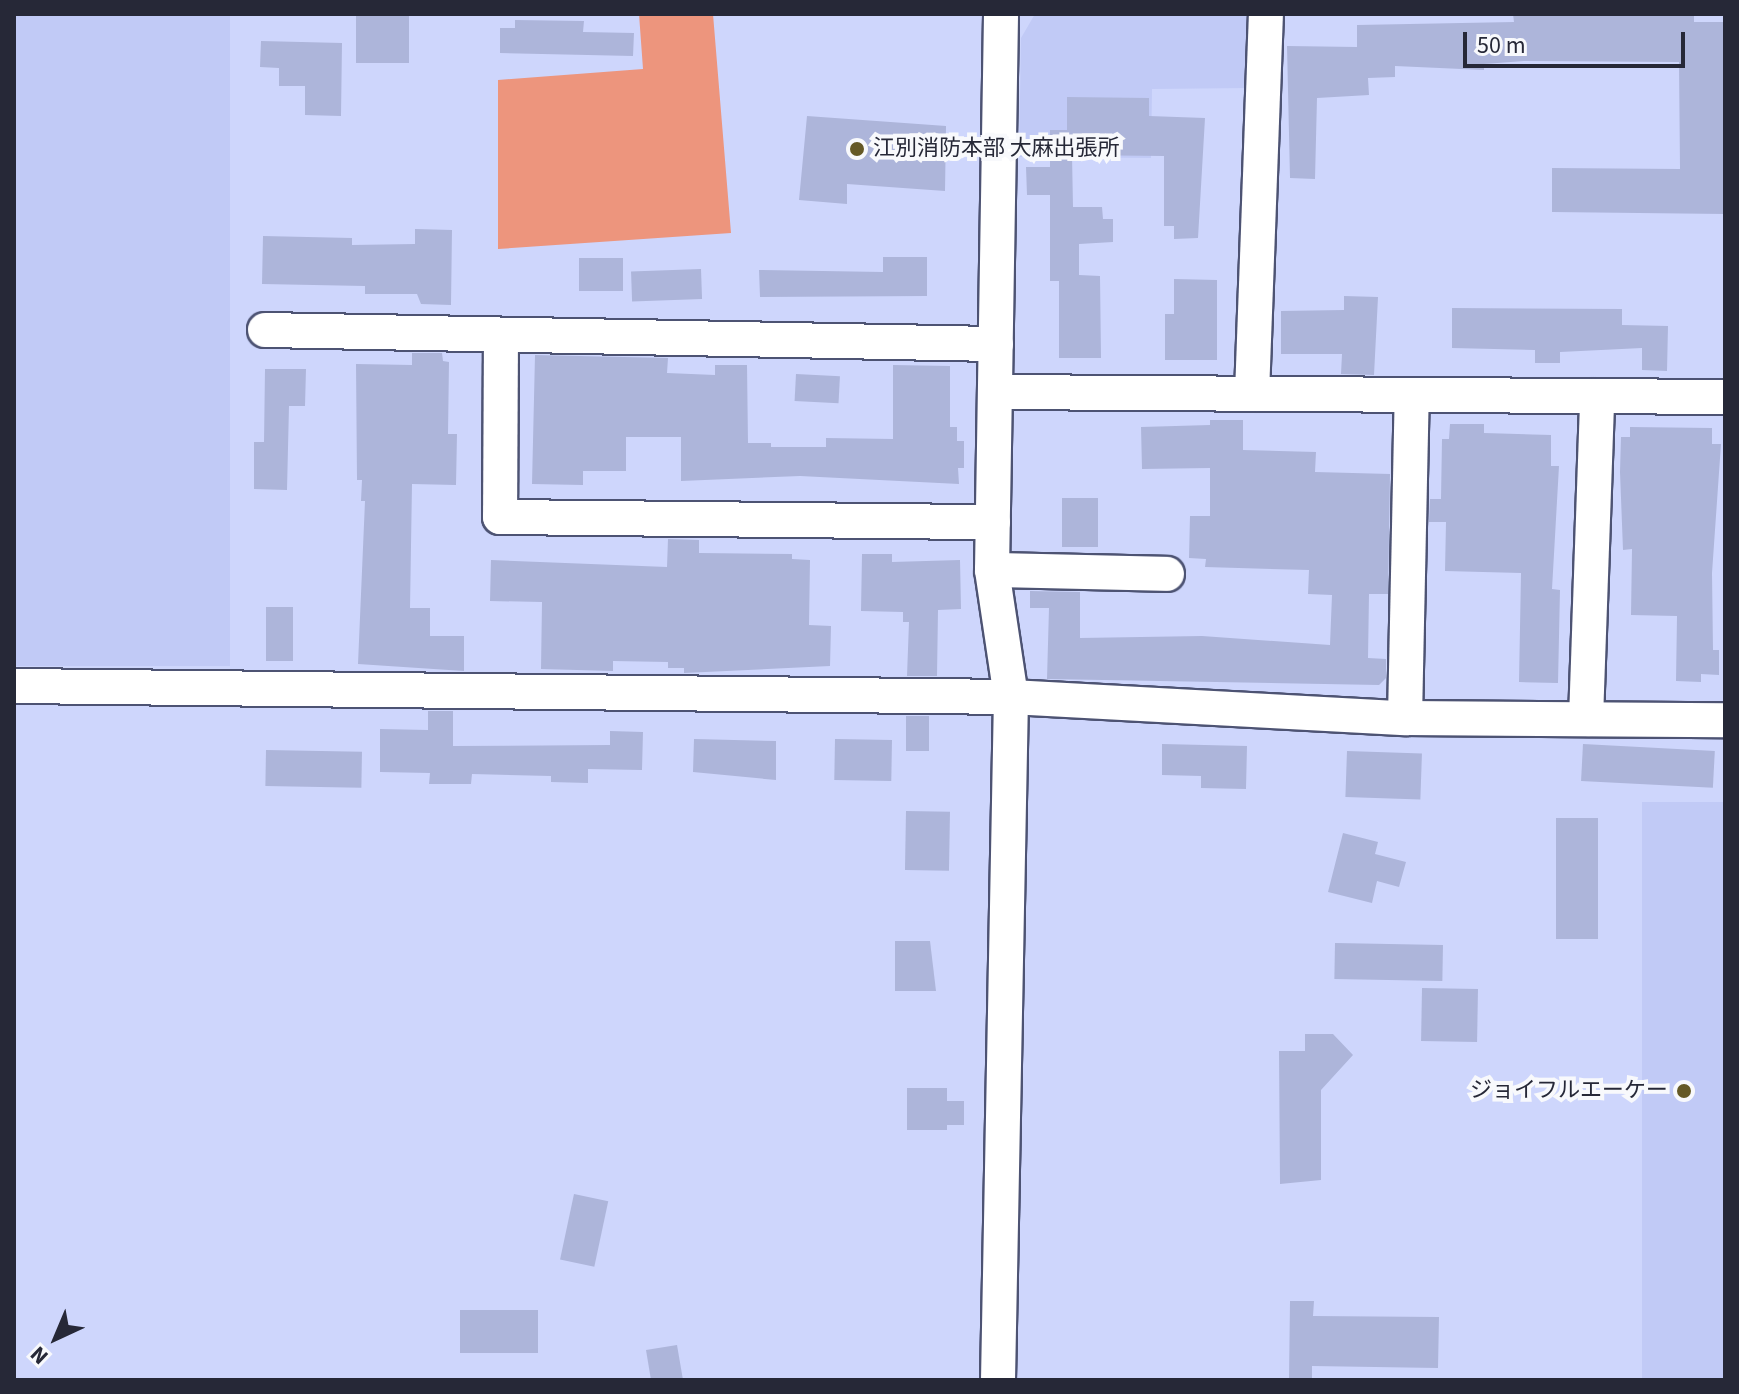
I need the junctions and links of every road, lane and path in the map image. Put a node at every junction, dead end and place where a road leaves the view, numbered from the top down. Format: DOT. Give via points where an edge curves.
graph roads {
  1 [pos="1001,14"];
  2 [pos="1266,14"];
  3 [pos="265,330"];
  4 [pos="501,335"];
  5 [pos="996,344"];
  6 [pos="995,392"];
  7 [pos="1252,394"];
  8 [pos="1412,395"];
  9 [pos="1597,396"];
  10 [pos="1725,397"];
  11 [pos="993,522"];
  12 [pos="992,570"];
  13 [pos="1167,574"];
  14 [pos="14,686"];
  15 [pos="1011,697"];
  16 [pos="1405,718"];
  17 [pos="1586,719"];
  18 [pos="1725,720"];
  19 [pos="998,1380"];
  1 -- 5 [label="street"];
  2 -- 7 [label="street"];
  3 -- 4 [label="street"];
  4 -- 5 [label="street"];
  4 -- 11 [label="street" via="500,517"];
  5 -- 6 [label="street"];
  6 -- 7 [label="street"];
  6 -- 11 [label="street"];
  7 -- 8 [label="street"];
  8 -- 9 [label="street"];
  8 -- 16 [label="street"];
  9 -- 10 [label="street"];
  9 -- 17 [label="street"];
  11 -- 12 [label="street"];
  12 -- 13 [label="street"];
  12 -- 15 [label="street"];
  14 -- 15 [label="street"];
  15 -- 16 [label="street"];
  15 -- 19 [label="street"];
  16 -- 17 [label="street"];
  17 -- 18 [label="street"];
}
